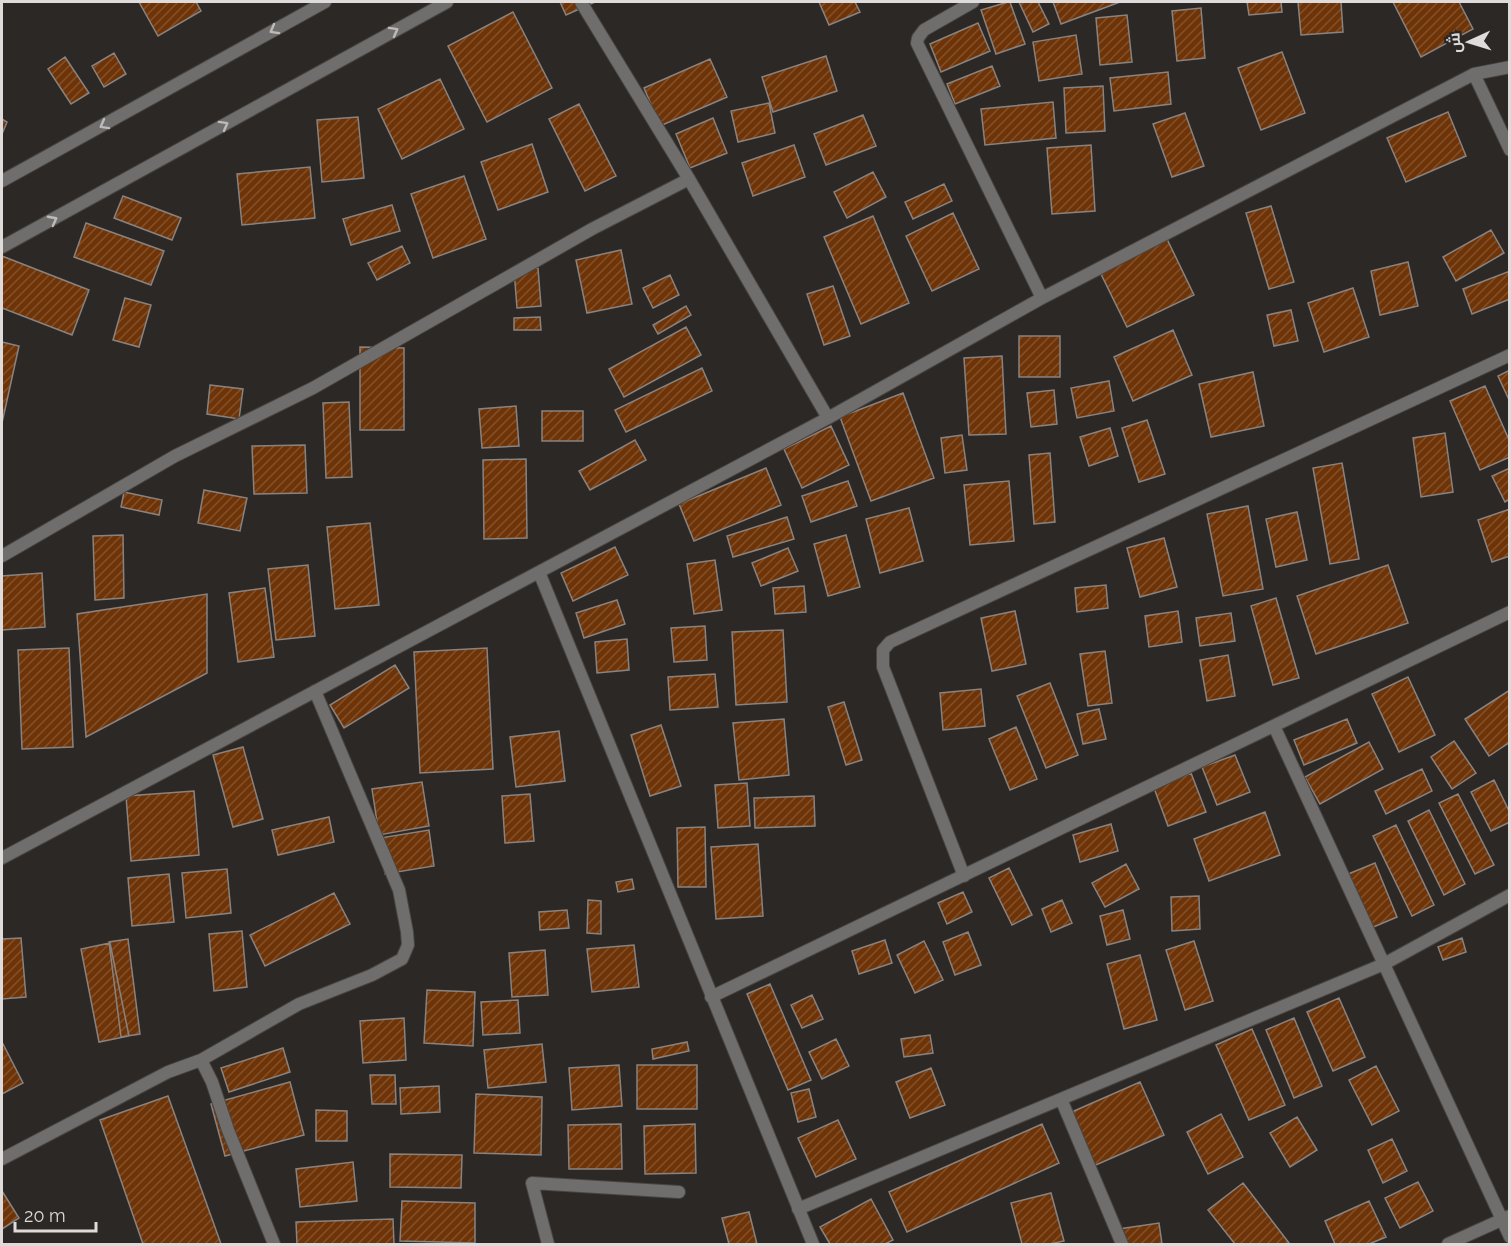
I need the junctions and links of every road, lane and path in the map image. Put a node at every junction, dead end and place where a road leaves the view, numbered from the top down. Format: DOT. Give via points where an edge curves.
graph roads {
  1 [pos="325,2"];
  2 [pos="447,2"];
  3 [pos="581,2"];
  4 [pos="973,2"];
  5 [pos="1509,67"];
  6 [pos="1474,74"];
  7 [pos="1509,150"];
  8 [pos="689,179"];
  9 [pos="2,181"];
  10 [pos="2,247"];
  11 [pos="1042,298"];
  12 [pos="1509,355"];
  13 [pos="828,418"];
  14 [pos="2,556"];
  15 [pos="539,572"];
  16 [pos="1509,612"];
  17 [pos="315,692"];
  18 [pos="1274,726"];
  19 [pos="2,858"];
  20 [pos="964,876"];
  21 [pos="1509,895"];
  22 [pos="1384,964"];
  23 [pos="711,997"];
  24 [pos="201,1060"];
  25 [pos="1061,1099"];
  26 [pos="2,1159"];
  27 [pos="679,1192"];
  28 [pos="798,1209"];
  29 [pos="1506,1218"];
  30 [pos="1509,1237"];
  31 [pos="274,1245"];
  32 [pos="548,1245"];
  33 [pos="813,1245"];
  34 [pos="1122,1245"];
  35 [pos="1448,1245"];
  1 -- 9 [label="street, one-way"];
  10 -- 2 [label="street, one-way"];
  3 -- 8 [label="street"];
  4 -- 11 [label="street" via="924,30 917,43"];
  5 -- 6 [label="street"];
  6 -- 7 [label="street"];
  6 -- 11 [label="street"];
  8 -- 13 [label="street"];
  8 -- 14 [label="street" via="553,250 313,388 175,456"];
  11 -- 13 [label="street"];
  12 -- 20 [label="street" via="890,642 883,650 883,667"];
  13 -- 15 [label="street"];
  15 -- 17 [label="street"];
  15 -- 23 [label="street"];
  16 -- 18 [label="street"];
  17 -- 19 [label="street"];
  17 -- 24 [label="street" via="399,890 408,945 402,959 299,1004"];
  18 -- 20 [label="street"];
  18 -- 22 [label="street"];
  20 -- 23 [label="street"];
  21 -- 22 [label="street"];
  22 -- 25 [label="street"];
  22 -- 29 [label="street"];
  23 -- 28 [label="street"];
  24 -- 26 [label="street" via="168,1072"];
  24 -- 31 [label="street"];
  25 -- 28 [label="street"];
  25 -- 34 [label="street"];
  27 -- 32 [label="street" via="532,1183"];
  28 -- 33 [label="street"];
  29 -- 30 [label="street"];
  29 -- 35 [label="street"];
}
